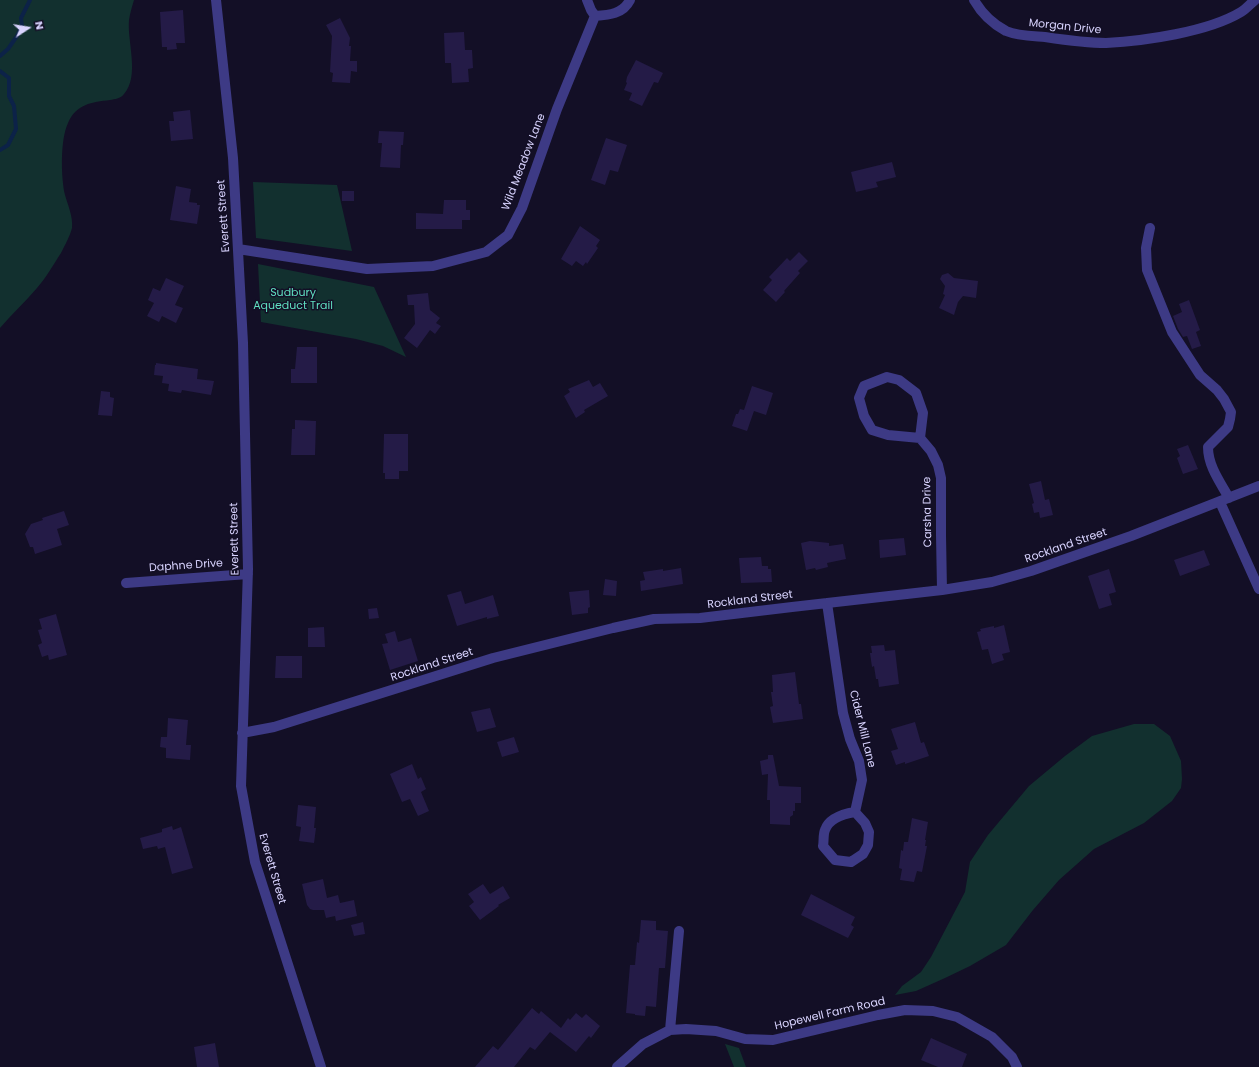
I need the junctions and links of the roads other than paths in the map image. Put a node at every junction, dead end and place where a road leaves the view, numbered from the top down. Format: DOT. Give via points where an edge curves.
graph roads {
  1 [pos="216,0"];
  2 [pos="587,0"];
  3 [pos="630,0"];
  4 [pos="974,0"];
  5 [pos="1255,0"];
  6 [pos="595,16"];
  7 [pos="1150,228"];
  8 [pos="238,249"];
  9 [pos="920,438"];
  10 [pos="1259,486"];
  11 [pos="1225,500"];
  12 [pos="248,574"];
  13 [pos="126,583"];
  14 [pos="1259,589"];
  15 [pos="942,590"];
  16 [pos="827,603"];
  17 [pos="242,733"];
  18 [pos="855,812"];
  19 [pos="679,931"];
  20 [pos="670,1030"];
  21 [pos="321,1067"];
  22 [pos="617,1067"];
  23 [pos="1017,1067"];
  1 -- 8 [label="street, Everett Street" via="232,158"];
  2 -- 6 [label="street"];
  3 -- 6 [label="street" via="616,13"];
  4 -- 5 [label="street, Morgan Drive" via="980,12 1008,31 1067,41 1105,43 1148,39 1192,30 1226,20 1243,11"];
  6 -- 8 [label="street, Wild Meadow Lane" via="557,109 522,208 508,235 486,252 433,266 367,270"];
  7 -- 11 [label="street" via="1146,248 1147,270 1172,332 1200,376 1217,390 1230,412 1228,427 1208,446 1208,456"];
  8 -- 12 [label="street, Everett Street" via="244,365"];
  9 -- 9 [label="street" via="888,435 872,430 864,416 859,398 864,386 887,376 899,380 916,393 923,413"];
  9 -- 15 [label="street, Carsha Drive" via="931,451 941,478"];
  10 -- 11 [label="street, Rockland Street"];
  11 -- 14 [label="street"];
  11 -- 15 [label="street, Rockland Street" via="1031,571 992,582"];
  12 -- 13 [label="street, Daphne Drive"];
  12 -- 17 [label="street, Everett Street"];
  15 -- 16 [label="street, Rockland Street"];
  16 -- 17 [label="street, Rockland Street" via="700,618 654,619 613,628 493,658 274,727"];
  16 -- 18 [label="street, Cider Mill Lane" via="843,713 859,761 862,780"];
  17 -- 21 [label="street, Everett Street" via="241,786 255,862"];
  18 -- 18 [label="street" via="832,820 825,830 824,846 835,860 851,862 863,854 868,845 870,832"];
  19 -- 20 [label="street"];
  20 -- 22 [label="street, Hopewell Farm Road" via="643,1044"];
  20 -- 23 [label="street, Hopewell Farm Road" via="716,1031 745,1039 773,1040 878,1015 906,1010 932,1011 957,1017 992,1037 1012,1057"];
}
